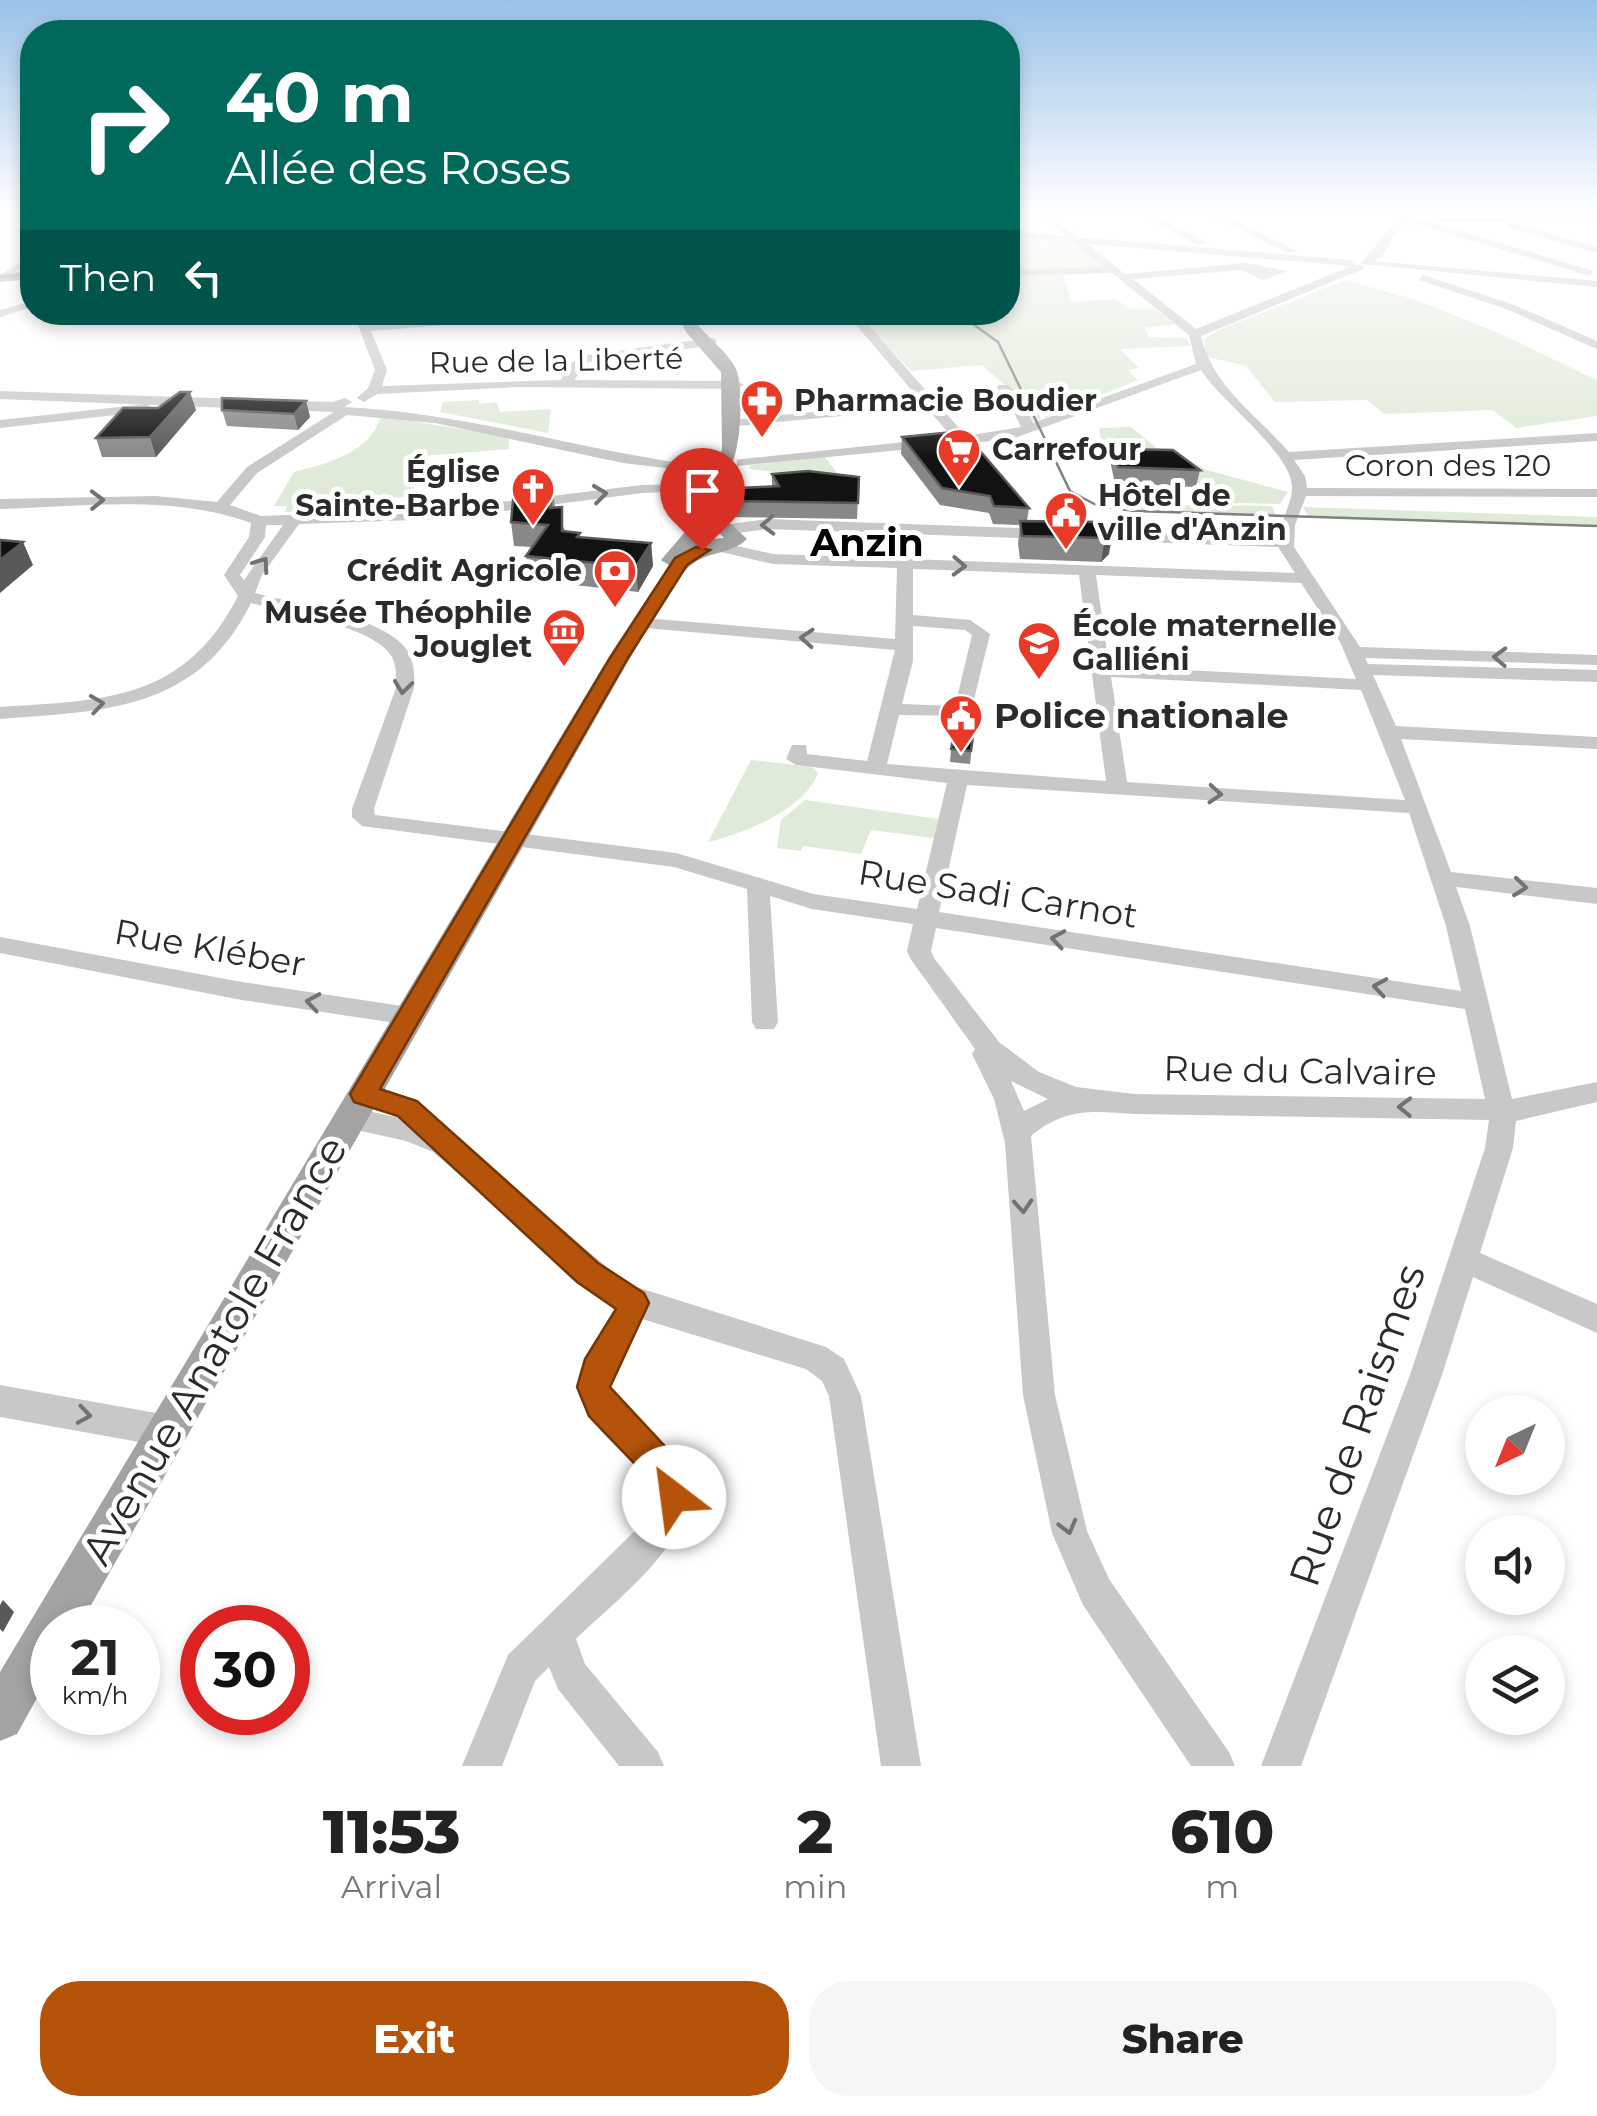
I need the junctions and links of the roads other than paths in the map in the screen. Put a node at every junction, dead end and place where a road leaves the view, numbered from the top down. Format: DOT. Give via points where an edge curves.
graph roads {
  1 [pos="1146,294"];
  2 [pos="1289,294"];
  3 [pos="1474,294"];
  4 [pos="363,325"];
  5 [pos="406,325"];
  6 [pos="696,325"];
  7 [pos="861,325"];
  8 [pos="364,328"];
  9 [pos="1195,334"];
  10 [pos="708,342"];
  11 [pos="1597,345"];
  12 [pos="1204,364"];
  13 [pos="566,383"];
  14 [pos="734,385"];
  15 [pos="1003,388"];
  16 [pos="374,390"];
  17 [pos="0,395"];
  18 [pos="931,404"];
  19 [pos="346,407"];
  20 [pos="0,424"];
  21 [pos="736,424"];
  22 [pos="1028,428"];
  23 [pos="1597,437"];
  24 [pos="961,439"];
  25 [pos="1286,456"];
  26 [pos="727,469"];
  27 [pos="1597,493"];
  28 [pos="1299,495"];
  29 [pos="0,504"];
  30 [pos="221,507"];
  31 [pos="294,520"];
  32 [pos="259,521"];
  33 [pos="1004,532"];
  34 [pos="711,537"];
  35 [pos="1118,537"];
  36 [pos="1285,543"];
  37 [pos="905,564"];
  38 [pos="1008,568"];
  39 [pos="1087,570"];
  40 [pos="1126,572"];
  41 [pos="1305,578"];
  42 [pos="246,596"];
  43 [pos="904,620"];
  44 [pos="645,624"];
  45 [pos="904,645"];
  46 [pos="619,658"];
  47 [pos="1361,669"];
  48 [pos="1102,672"];
  49 [pos="1595,673"];
  50 [pos="890,709"];
  51 [pos="0,713"];
  52 [pos="1389,732"];
  53 [pos="1597,743"];
  54 [pos="800,749"];
  55 [pos="875,769"];
  56 [pos="958,778"];
  57 [pos="1117,787"];
  58 [pos="1419,807"];
  59 [pos="514,838"];
  60 [pos="1443,878"];
  61 [pos="758,888"];
  62 [pos="1597,896"];
  63 [pos="923,919"];
  64 [pos="0,944"];
  65 [pos="1476,1002"];
  66 [pos="409,1016"];
  67 [pos="765,1022"];
  68 [pos="981,1046"];
  69 [pos="1597,1092"];
  70 [pos="1096,1101"];
  71 [pos="356,1106"];
  72 [pos="1502,1109"];
  73 [pos="1017,1132"];
  74 [pos="1463,1258"];
  75 [pos="633,1303"];
  76 [pos="1585,1313"];
  77 [pos="1597,1330"];
  78 [pos="0,1401"];
  79 [pos="167,1431"];
  80 [pos="65,1605"];
  81 [pos="556,1635"];
  82 [pos="30,1666"];
  83 [pos="0,1717"];
  84 [pos="482,1766"];
  85 [pos="644,1766"];
  86 [pos="901,1766"];
  87 [pos="1216,1766"];
  88 [pos="1281,1766"];
  1 -- 9 [label="street"];
  2 -- 9 [label="street"];
  3 -- 11 [label="street"];
  4 -- 8 [label="street"];
  5 -- 8 [label="street"];
  6 -- 10 [label="main road"];
  7 -- 18 [label="street"];
  8 -- 16 [label="street" via="382,370"];
  9 -- 12 [label="street"];
  10 -- 13 [label="street" via="585,359"];
  10 -- 14 [label="main road"];
  12 -- 22 [label="street"];
  12 -- 25 [label="street"];
  13 -- 14 [label="street, Rue de la Liberté"];
  13 -- 16 [label="street, Rue de la Liberté"];
  14 -- 21 [label="main road"];
  15 -- 22 [label="street"];
  16 -- 19 [label="street"];
  17 -- 19 [label="street"];
  18 -- 21 [label="street"];
  18 -- 24 [label="street"];
  19 -- 20 [label="street" via="310,414 151,408"];
  19 -- 26 [label="street" via="476,424 682,467"];
  19 -- 30 [label="street" via="252,470"];
  21 -- 26 [label="main road"];
  22 -- 24 [label="street"];
  23 -- 25 [label="street"];
  24 -- 26 [label="street"];
  25 -- 28 [label="street" via="1298,476"];
  31 -- 26 [label="street, one-way" via="433,514 642,489"];
  26 -- 34 [label="main road" via="710,516"];
  27 -- 28 [label="street, Coron des 120"];
  28 -- 36 [label="street"];
  29 -- 30 [label="street, one-way" via="126,500"];
  30 -- 32 [label="street"];
  31 -- 32 [label="street"];
  42 -- 31 [label="street, one-way"];
  32 -- 42 [label="street" via="257,537 232,574"];
  33 -- 34 [label="street, one-way" via="768,524"];
  33 -- 35 [label="street"];
  33 -- 38 [label="street"];
  34 -- 37 [label="street" via="767,558"];
  34 -- 44 [label="main road, Avenue Anatole France" via="681,562"];
  34 -- 46 [label="main road, Avenue Anatole France" via="670,561"];
  35 -- 36 [label="street"];
  35 -- 40 [label="street"];
  36 -- 41 [label="street"];
  37 -- 38 [label="street, one-way"];
  37 -- 43 [label="street"];
  38 -- 39 [label="street"];
  39 -- 40 [label="street"];
  39 -- 48 [label="street"];
  40 -- 41 [label="street"];
  41 -- 47 [label="street"];
  51 -- 42 [label="street, one-way" via="110,703 175,681 205,660"];
  42 -- 59 [label="street, Rue Sadi Carnot, one-way" via="376,632 401,655 405,688 363,809 366,819"];
  43 -- 45 [label="street"];
  43 -- 50 [label="street" via="970,625 981,634 962,712"];
  45 -- 44 [label="street, one-way"];
  44 -- 46 [label="main road, Avenue Anatole France"];
  45 -- 50 [label="street"];
  46 -- 59 [label="main road, Avenue Anatole France"];
  47 -- 48 [label="street"];
  47 -- 49 [label="street"];
  47 -- 52 [label="street"];
  48 -- 57 [label="street"];
  50 -- 55 [label="street"];
  52 -- 53 [label="street"];
  52 -- 58 [label="street"];
  54 -- 55 [label="street" via="796,759"];
  55 -- 56 [label="street"];
  56 -- 57 [label="street"];
  56 -- 63 [label="street, Rue du Calvaire"];
  57 -- 58 [label="street, one-way"];
  58 -- 60 [label="street"];
  59 -- 61 [label="street, Rue Sadi Carnot" via="682,862"];
  59 -- 66 [label="main road, Avenue Anatole France"];
  60 -- 62 [label="street, one-way"];
  60 -- 65 [label="street"];
  61 -- 63 [label="street, Rue Sadi Carnot"];
  61 -- 67 [label="street"];
  65 -- 63 [label="street, Rue Sadi Carnot, one-way"];
  63 -- 68 [label="street, Rue du Calvaire" via="921,958"];
  66 -- 64 [label="street, Rue Kléber, one-way"];
  65 -- 72 [label="street"];
  66 -- 71 [label="main road, Avenue Anatole France"];
  68 -- 70 [label="street, Rue du Calvaire" via="1032,1081"];
  68 -- 73 [label="street"];
  69 -- 72 [label="street, Rue du Calvaire" via="1536,1108"];
  72 -- 70 [label="street, Rue du Calvaire, one-way"];
  70 -- 73 [label="street, Rue du Calvaire" via="1044,1110"];
  71 -- 75 [label="street" via="447,1149 588,1273"];
  71 -- 79 [label="main road, Avenue Anatole France"];
  72 -- 74 [label="street, Rue de Raismes" via="1498,1148"];
  73 -- 87 [label="street, one-way" via="1039,1395 1070,1533 1096,1592"];
  74 -- 76 [label="street"];
  74 -- 88 [label="street, Rue de Raismes"];
  75 -- 81 [label="street" via="594,1387 600,1404 668,1477 673,1506 656,1534"];
  75 -- 86 [label="street" via="804,1352 825,1362 838,1379"];
  76 -- 77 [label="street"];
  78 -- 79 [label="street, one-way"];
  79 -- 80 [label="main road, Avenue Anatole France"];
  81 -- 84 [label="street" via="521,1668"];
  81 -- 85 [label="street" via="572,1676"];
  82 -- 83 [label="main road, Avenue Anatole France"];
}
